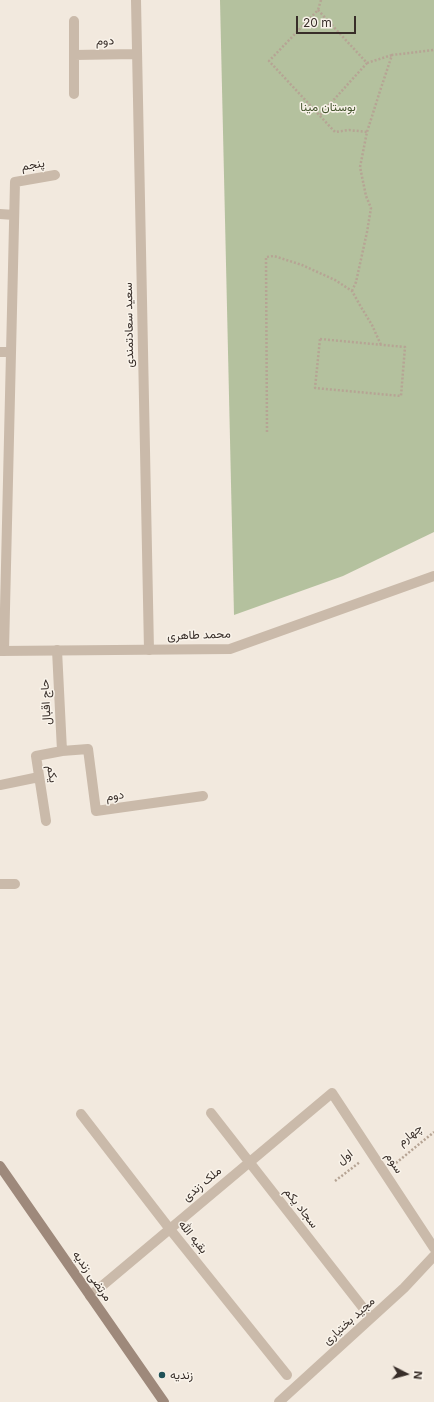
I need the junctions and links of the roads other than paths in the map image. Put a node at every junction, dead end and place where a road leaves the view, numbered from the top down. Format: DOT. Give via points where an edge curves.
graph roads {
  1 [pos="136,0"];
  2 [pos="74,21"];
  3 [pos="137,54"];
  4 [pos="74,55"];
  5 [pos="74,94"];
  6 [pos="55,175"];
  7 [pos="0,214"];
  8 [pos="14,215"];
  9 [pos="0,352"];
  10 [pos="11,352"];
  11 [pos="5,420"];
  12 [pos="434,576"];
  13 [pos="56,650"];
  14 [pos="149,650"];
  15 [pos="2,651"];
  16 [pos="62,751"];
  17 [pos="39,776"];
  18 [pos="0,784"];
  19 [pos="203,796"];
  20 [pos="46,821"];
  21 [pos="0,884"];
  22 [pos="15,884"];
  23 [pos="332,1093"];
  24 [pos="211,1113"];
  25 [pos="81,1114"];
  26 [pos="249,1162"];
  27 [pos="0,1166"];
  28 [pos="169,1228"];
  29 [pos="434,1248"];
  30 [pos="434,1256"];
  31 [pos="90,1296"];
  32 [pos="371,1318"];
  33 [pos="288,1375"];
  34 [pos="164,1402"];
  35 [pos="279,1402"];
  1 -- 3 [label="street, سعید سعادتمندی"];
  2 -- 4 [label="street"];
  3 -- 4 [label="street, دوم"];
  3 -- 14 [label="street, سعید سعادتمندی"];
  4 -- 5 [label="street"];
  6 -- 8 [label="street, پنجم" via="15,182"];
  7 -- 8 [label="street"];
  8 -- 10 [label="street"];
  9 -- 10 [label="street"];
  10 -- 11 [label="street"];
  11 -- 15 [label="street"];
  12 -- 14 [label="street, محمد طاهری" via="230,649"];
  13 -- 14 [label="street, محمد طاهری"];
  13 -- 15 [label="street, محمد طاهری"];
  13 -- 16 [label="street, حاج اقبال"];
  16 -- 17 [label="street, یکم" via="36,756"];
  16 -- 19 [label="street, دوم" via="88,749 96,811"];
  17 -- 18 [label="street"];
  17 -- 20 [label="street, یکم"];
  21 -- 22 [label="street"];
  23 -- 26 [label="street, ملک زندی"];
  23 -- 29 [label="street, سوم"];
  24 -- 26 [label="street, سجاد یکم"];
  25 -- 28 [label="street, بقیه الله"];
  26 -- 28 [label="street, ملک زندی"];
  26 -- 32 [label="street, سجاد یکم"];
  27 -- 31 [label="main road, مرتضی زندیه"];
  28 -- 31 [label="street, ملک زندی"];
  28 -- 33 [label="street, بقیه الله"];
  30 -- 32 [label="street, مجید بختیاری"];
  31 -- 34 [label="main road, مرتضی زندیه"];
  32 -- 35 [label="street, مجید بختیاری"];
}
